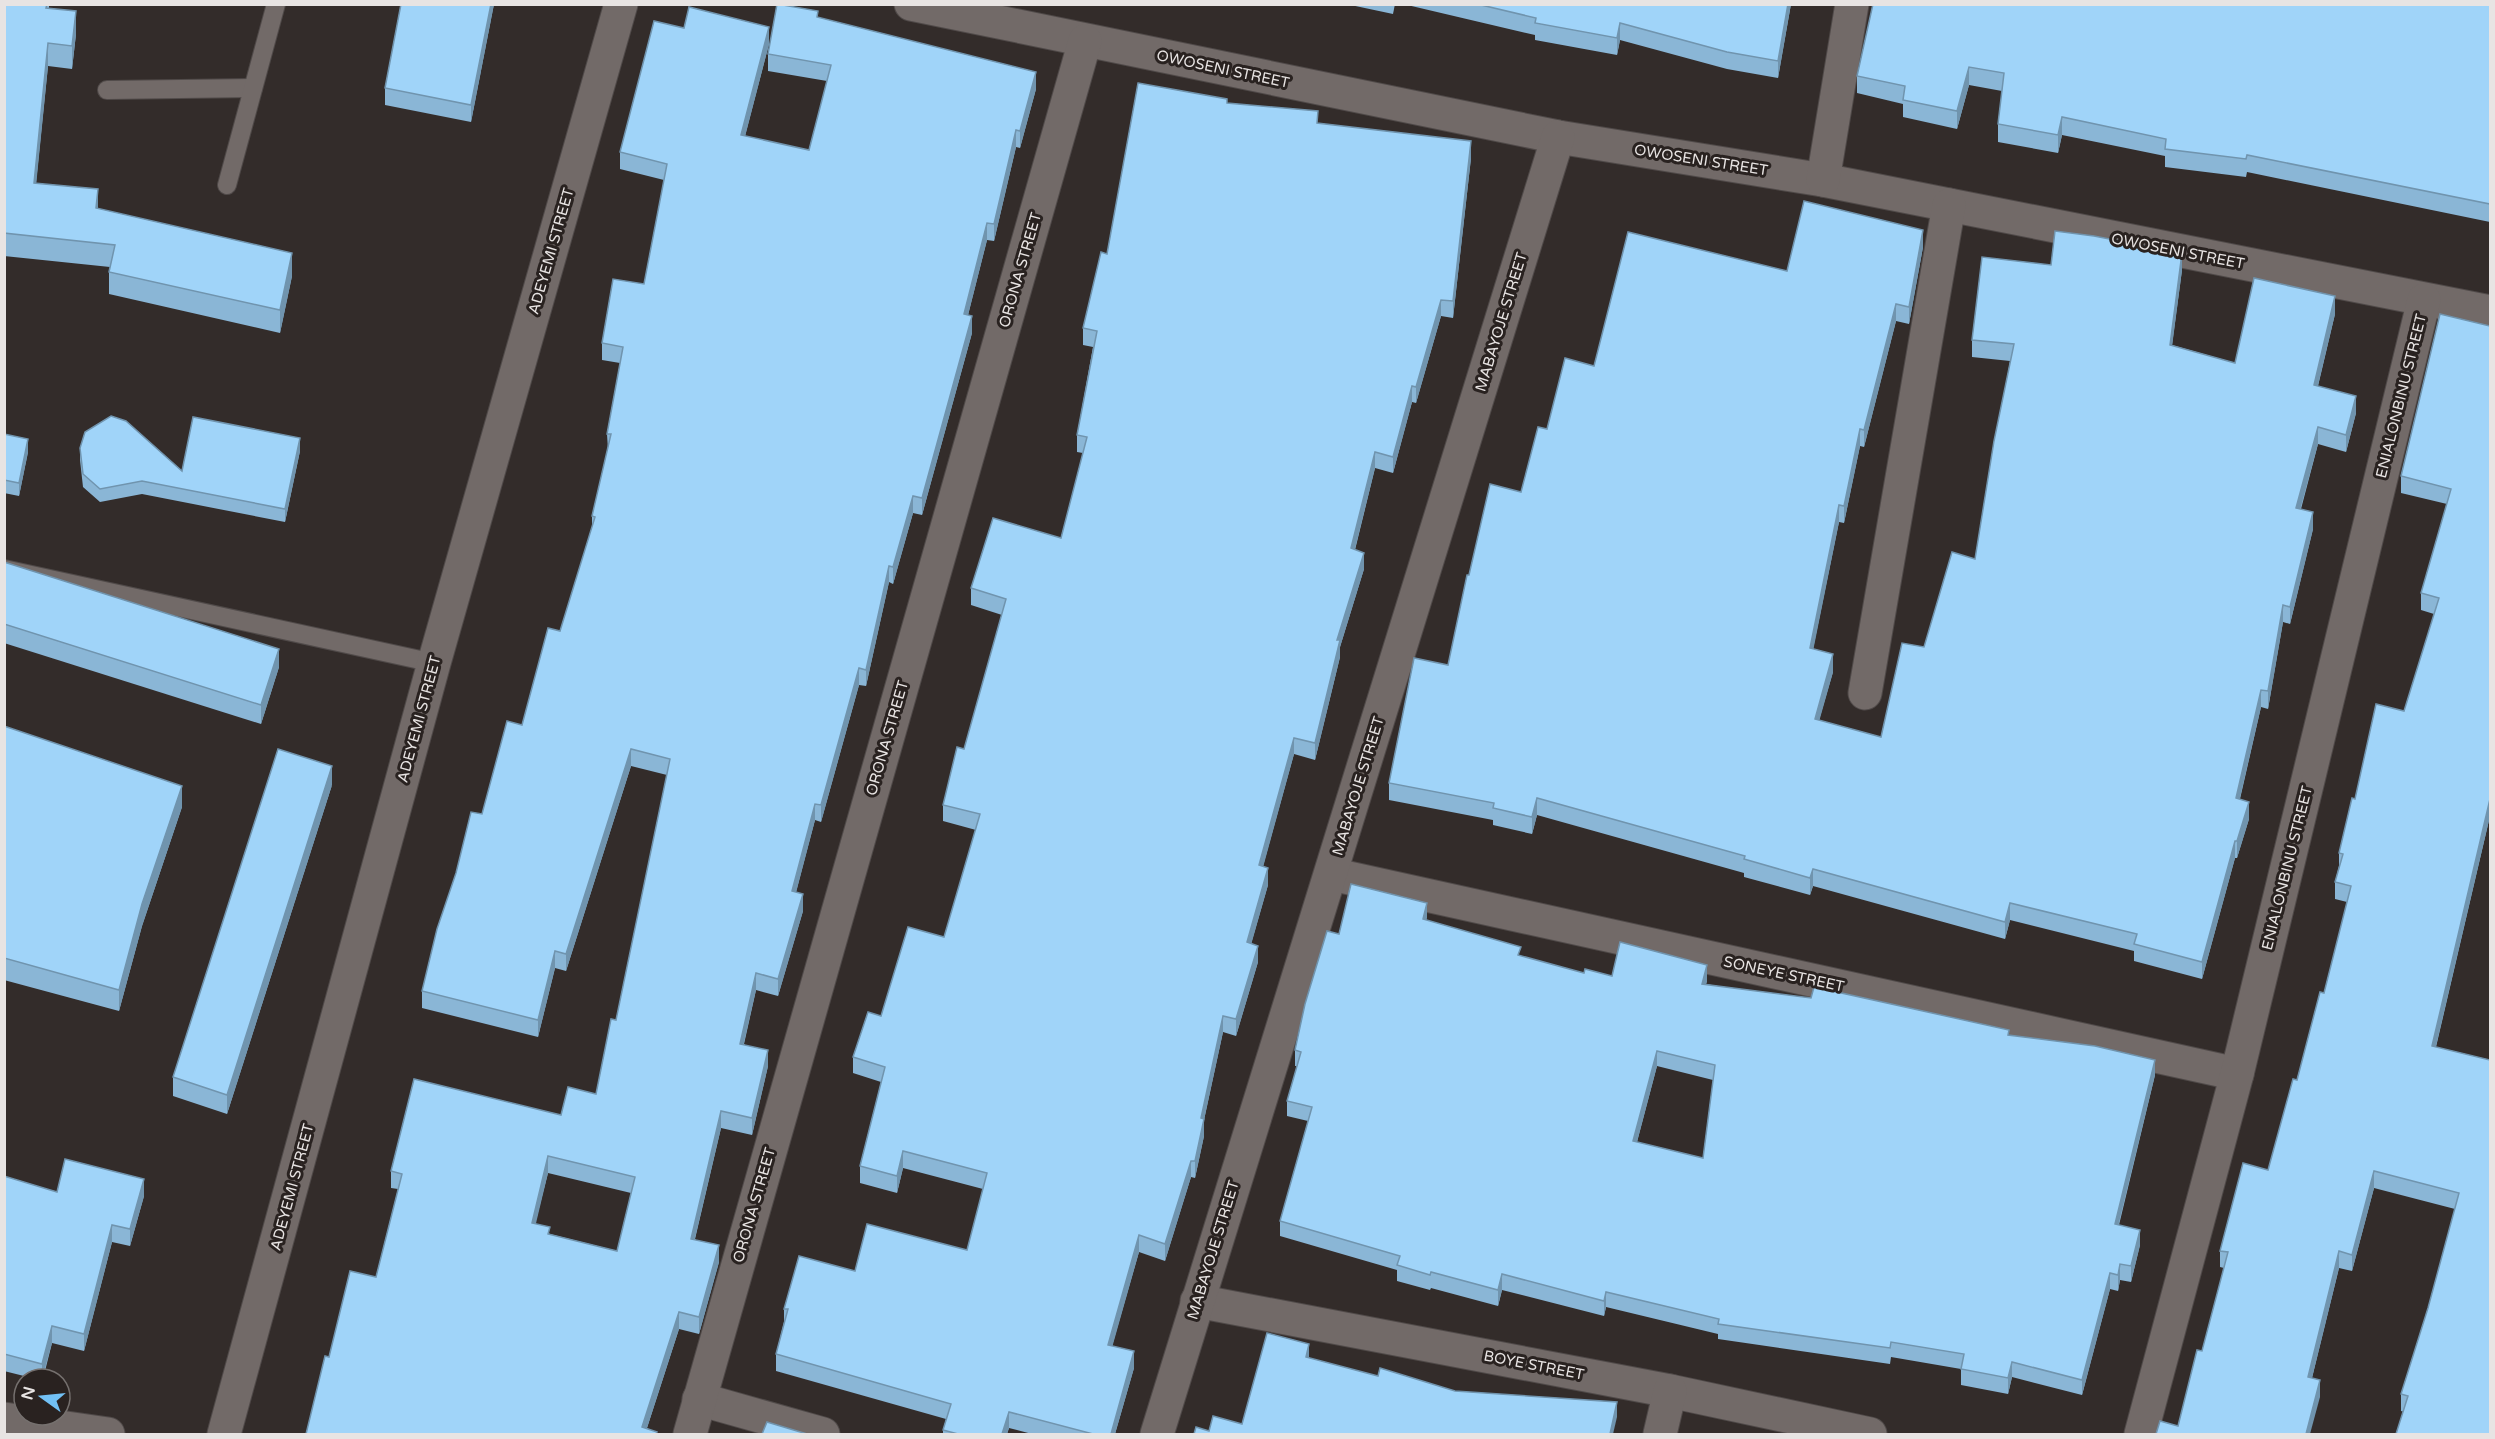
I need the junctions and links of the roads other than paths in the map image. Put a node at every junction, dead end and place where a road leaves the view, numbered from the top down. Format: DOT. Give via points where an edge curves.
graph roads {
  1 [pos="276,4"];
  2 [pos="621,4"];
  3 [pos="911,4"];
  4 [pos="1852,4"];
  5 [pos="1085,41"];
  6 [pos="253,88"];
  7 [pos="107,90"];
  8 [pos="1558,137"];
  9 [pos="1823,180"];
  10 [pos="227,185"];
  11 [pos="1950,205"];
  12 [pos="2424,300"];
  13 [pos="2490,312"];
  14 [pos="4,569"];
  15 [pos="434,663"];
  16 [pos="1865,693"];
  17 [pos="1331,874"];
  18 [pos="2237,1074"];
  19 [pos="1197,1301"];
  20 [pos="1670,1391"];
  21 [pos="699,1399"];
  22 [pos="4,1419"];
  23 [pos="108,1434"];
  24 [pos="224,1434"];
  25 [pos="690,1434"];
  26 [pos="823,1434"];
  27 [pos="1157,1434"];
  28 [pos="1660,1434"];
  29 [pos="1870,1434"];
  30 [pos="2141,1434"];
  1 -- 6 [label="lane"];
  2 -- 15 [label="street, ADEYEMI STREET"];
  3 -- 5 [label="street, OWOSENI STREET"];
  4 -- 9 [label="street"];
  5 -- 8 [label="street, OWOSENI STREET"];
  5 -- 21 [label="street, ORONA STREET"];
  6 -- 7 [label="lane"];
  6 -- 10 [label="lane"];
  8 -- 9 [label="street, OWOSENI STREET"];
  8 -- 17 [label="street, MABAYOJE STREET"];
  9 -- 11 [label="street, OWOSENI STREET"];
  11 -- 12 [label="street, OWOSENI STREET"];
  11 -- 16 [label="street"];
  12 -- 13 [label="street, OWOSENI STREET"];
  12 -- 18 [label="street, ENIALONBINU STREET"];
  14 -- 15 [label="lane"];
  15 -- 24 [label="street, ADEYEMI STREET"];
  17 -- 18 [label="street, SONEYE STREET"];
  17 -- 19 [label="street, MABAYOJE STREET"];
  18 -- 30 [label="street, ENIALONBINU STREET"];
  19 -- 20 [label="street, BOYE STREET"];
  19 -- 27 [label="street, MABAYOJE STREET"];
  20 -- 28 [label="street"];
  20 -- 29 [label="street, BOYE STREET"];
  21 -- 25 [label="street, ORONA STREET"];
  21 -- 26 [label="street"];
  22 -- 23 [label="street"];
}
